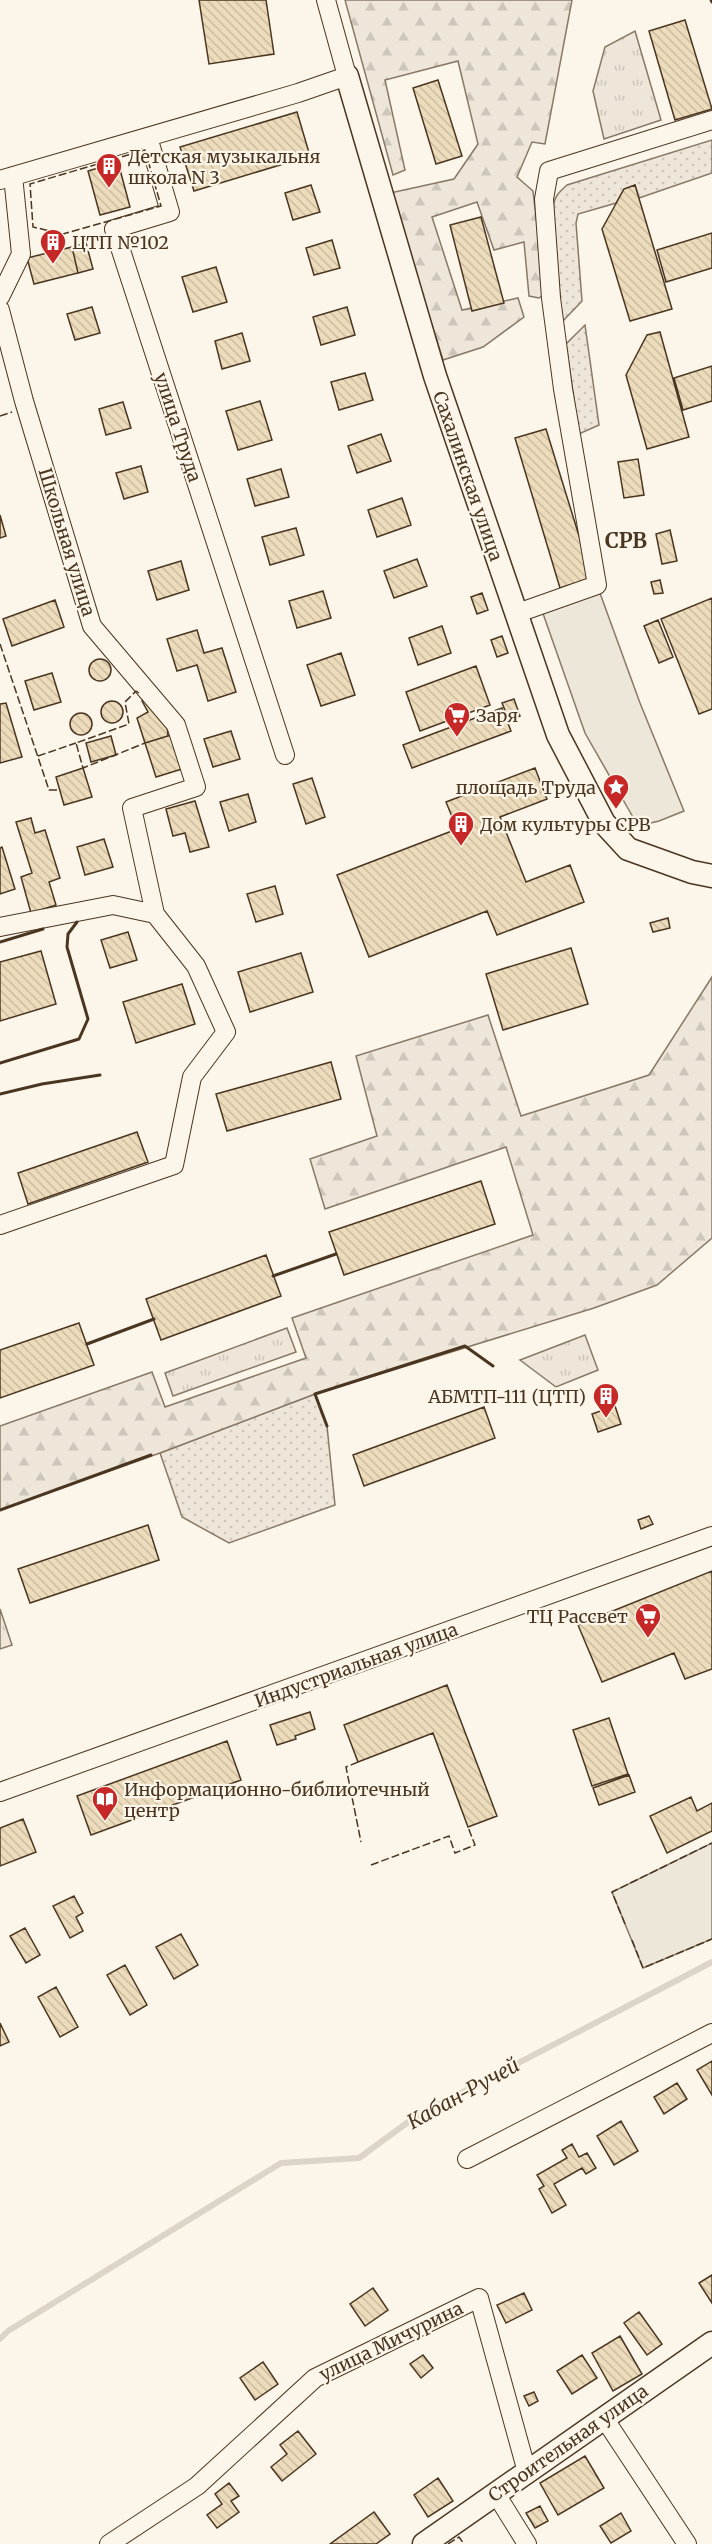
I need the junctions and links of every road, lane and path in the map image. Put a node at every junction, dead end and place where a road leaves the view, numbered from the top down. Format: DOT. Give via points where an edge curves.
graph roads {
  1 [pos="326,0"];
  2 [pos="347,76"];
  3 [pos="712,120"];
  4 [pos="148,136"];
  5 [pos="7,178"];
  6 [pos="0,297"];
  7 [pos="0,310"];
  8 [pos="515,614"];
  9 [pos="285,756"];
  10 [pos="712,876"];
  11 [pos="155,914"];
  12 [pos="0,927"];
  13 [pos="0,1226"];
  14 [pos="712,1536"];
  15 [pos="0,1792"];
  16 [pos="712,2033"];
  17 [pos="467,2159"];
  18 [pos="712,2343"];
  19 [pos="604,2418"];
  20 [pos="526,2472"];
  21 [pos="496,2493"];
  22 [pos="109,2544"];
  23 [pos="424,2544"];
  24 [pos="527,2544"];
  25 [pos="687,2544"];
  1 -- 2 [label="street, Сахалинская улица"];
  2 -- 4 [label="street"];
  2 -- 8 [label="street, Сахалинская улица" via="435,376"];
  3 -- 8 [label="street" via="549,171 544,199 551,298 562,389 597,585"];
  4 -- 5 [label="street"];
  4 -- 9 [label="street, улица Труда" via="170,212 114,229"];
  5 -- 6 [label="street" via="21,254"];
  7 -- 11 [label="street, Школьная улица" via="92,626 176,725 196,787 132,808"];
  8 -- 10 [label="street, Сахалинская улица" via="558,735 604,823 628,849"];
  11 -- 12 [label="street" via="113,905"];
  11 -- 13 [label="street, Школьная улица" via="196,966 226,1032 192,1077 174,1165"];
  14 -- 15 [label="street, Индустриальная улица"];
  16 -- 17 [label="street"];
  18 -- 19 [label="street, Строительная улица"];
  19 -- 20 [label="street, Строительная улица"];
  19 -- 25 [label="street"];
  20 -- 21 [label="street, Строительная улица"];
  20 -- 22 [label="street, улица Мичурина" via="479,2298 315,2378 197,2486"];
  21 -- 23 [label="street, Строительная улица"];
  21 -- 24 [label="street"];
}
